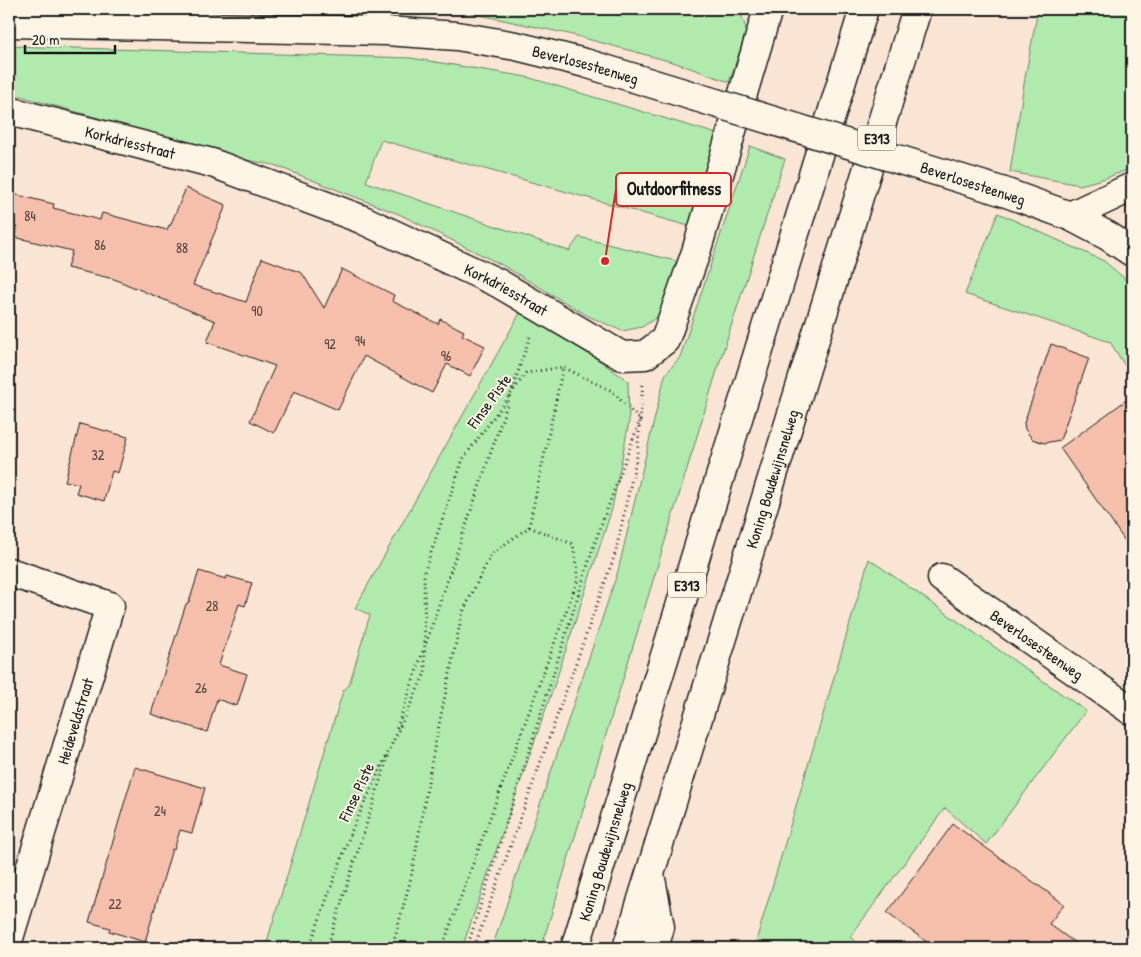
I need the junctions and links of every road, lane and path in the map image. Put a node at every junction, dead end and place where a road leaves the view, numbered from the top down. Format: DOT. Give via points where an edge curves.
graph roads {
  1 [pos="768,9"];
  2 [pos="864,9"];
  3 [pos="917,9"];
  4 [pos="9,23"];
  5 [pos="9,111"];
  6 [pos="1132,187"];
  7 [pos="1070,216"];
  8 [pos="1132,252"];
  9 [pos="540,307"];
  10 [pos="645,355"];
  11 [pos="563,367"];
  12 [pos="511,393"];
  13 [pos="640,420"];
  14 [pos="529,527"];
  15 [pos="9,572"];
  16 [pos="942,578"];
  17 [pos="425,647"];
  18 [pos="1132,711"];
  19 [pos="392,744"];
  20 [pos="650,873"];
  21 [pos="9,938"];
  22 [pos="309,948"];
  23 [pos="327,948"];
  24 [pos="392,948"];
  25 [pos="442,948"];
  26 [pos="467,948"];
  27 [pos="474,948"];
  28 [pos="575,948"];
  29 [pos="627,948"];
  30 [pos="654,948"];
  1 -- 10 [label="main road" via="696,252 665,340"];
  2 -- 28 [label="main road, Koning Boudewijnsnelweg / E313"];
  3 -- 20 [label="main road, Koning Boudewijnsnelweg / E313"];
  4 -- 7 [label="main road, Beverlosesteenweg, bridge" via="386,31 457,36 516,46 693,96 1004,192"];
  5 -- 9 [label="main road, Korkdriesstraat" via="212,163 360,219 498,282"];
  6 -- 7 [label="main road"];
  7 -- 8 [label="main road, Beverlosesteenweg"];
  9 -- 10 [label="main road, Korkdriesstraat" via="622,356"];
  9 -- 12 [label="path"];
  10 -- 13 [label="path"];
  11 -- 12 [label="path, Finse Piste" via="526,373"];
  11 -- 13 [label="path" via="612,391"];
  11 -- 14 [label="path"];
  12 -- 17 [label="path"];
  12 -- 17 [label="path, Finse Piste" via="462,458 424,573"];
  13 -- 26 [label="path" via="595,542"];
  13 -- 27 [label="path" via="637,456 615,554"];
  14 -- 24 [label="path" via="492,554 462,614 411,878"];
  14 -- 25 [label="path" via="573,544 578,579"];
  15 -- 21 [label="main road, Heideveldstraat" via="110,606"];
  16 -- 18 [label="main road, Beverlosesteenweg"];
  17 -- 19 [label="path"];
  17 -- 19 [label="path, Finse Piste" via="425,673"];
  19 -- 22 [label="path, Finse Piste" via="351,832"];
  19 -- 23 [label="path"];
  20 -- 29 [label="main road, Koning Boudewijnsnelweg / E313"];
  20 -- 30 [label="main road" via="660,927"];
}
